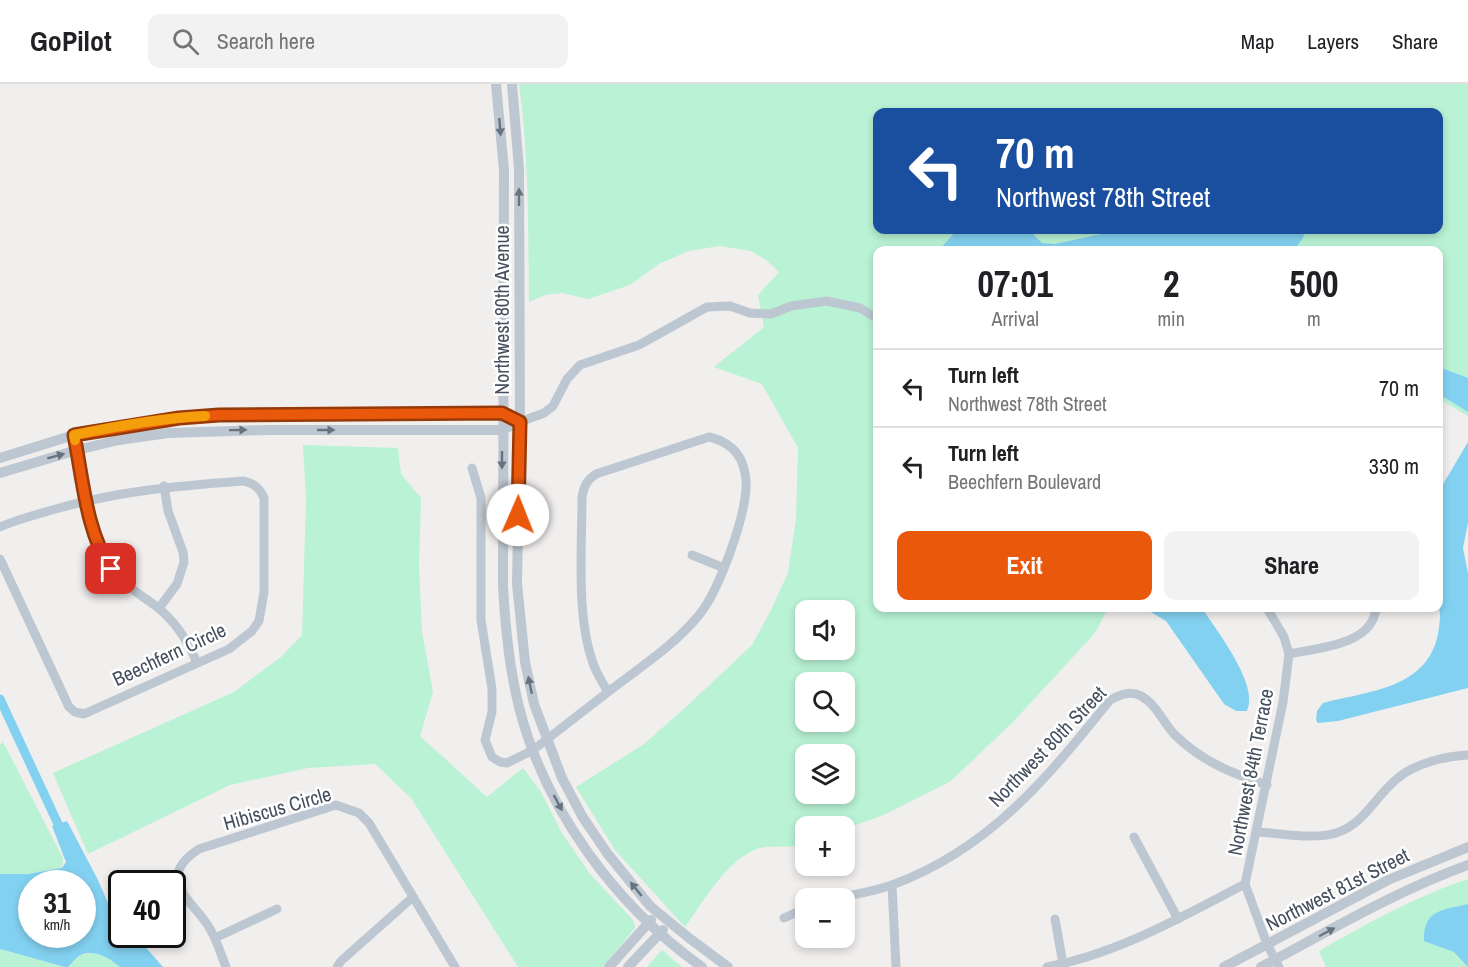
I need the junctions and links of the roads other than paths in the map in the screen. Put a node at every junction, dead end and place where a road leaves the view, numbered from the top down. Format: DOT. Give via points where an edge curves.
graph roads {
  1 [pos="496,84"];
  2 [pos="512,84"];
  3 [pos="873,316"];
  4 [pos="502,413"];
  5 [pos="520,422"];
  6 [pos="502,430"];
  7 [pos="74,435"];
  8 [pos="77,450"];
  9 [pos="0,458"];
  10 [pos="472,468"];
  11 [pos="0,473"];
  12 [pos="164,486"];
  13 [pos="87,500"];
  14 [pos="0,527"];
  15 [pos="692,555"];
  16 [pos="0,559"];
  17 [pos="724,568"];
  18 [pos="159,608"];
  19 [pos="1269,612"];
  20 [pos="1376,612"];
  21 [pos="1289,654"];
  22 [pos="197,663"];
  23 [pos="608,692"];
  24 [pos="547,741"];
  25 [pos="533,750"];
  26 [pos="1468,755"];
  27 [pos="1267,785"];
  28 [pos="1257,832"];
  29 [pos="1134,837"];
  30 [pos="1468,847"];
  31 [pos="1468,865"];
  32 [pos="1245,884"];
  33 [pos="892,885"];
  34 [pos="855,894"];
  35 [pos="413,897"];
  36 [pos="276,909"];
  37 [pos="657,912"];
  38 [pos="795,913"];
  39 [pos="784,918"];
  40 [pos="1055,919"];
  41 [pos="1178,919"];
  42 [pos="669,922"];
  43 [pos="647,924"];
  44 [pos="660,934"];
  45 [pos="215,938"];
  46 [pos="1267,944"];
  47 [pos="1277,963"];
  48 [pos="1063,964"];
  49 [pos="226,967"];
  50 [pos="338,967"];
  51 [pos="455,967"];
  52 [pos="609,967"];
  53 [pos="628,967"];
  54 [pos="702,967"];
  55 [pos="728,967"];
  56 [pos="896,967"];
  57 [pos="1047,967"];
  58 [pos="1224,967"];
  59 [pos="1261,967"];
  1 -- 4 [label="street, Northwest 80th Avenue, one-way" via="504,170"];
  5 -- 2 [label="street, Northwest 80th Avenue, one-way" via="519,153"];
  3 -- 5 [label="street" via="860,308 827,301 788,306 771,314 750,313 730,306 707,307 639,345 580,365 567,379 553,406"];
  4 -- 5 [label="street"];
  4 -- 6 [label="street, Northwest 80th Avenue"];
  4 -- 7 [label="street" via="219,415"];
  5 -- 6 [label="street"];
  24 -- 5 [label="street, Northwest 80th Avenue, one-way" via="534,704 520,620"];
  8 -- 6 [label="street, one-way" via="119,440 209,431"];
  6 -- 25 [label="street, Northwest 80th Avenue, one-way" via="504,620 519,707"];
  7 -- 8 [label="street"];
  7 -- 9 [label="street"];
  11 -- 8 [label="street, one-way"];
  8 -- 13 [label="street"];
  10 -- 25 [label="street" via="481,498 481,620 492,689 492,712 485,740 492,757 500,762 507,763"];
  12 -- 13 [label="street, Beechfern Circle"];
  12 -- 18 [label="street" via="184,562 177,584"];
  12 -- 22 [label="street, Beechfern Circle" via="243,481 257,486 264,498 264,592 259,621 252,632 229,649"];
  13 -- 14 [label="street, Beechfern Circle"];
  13 -- 18 [label="street" via="95,538 111,569"];
  15 -- 17 [label="street"];
  16 -- 22 [label="street, Beechfern Circle" via="69,707 75,712 84,714"];
  17 -- 23 [label="street" via="700,614 679,636"];
  17 -- 23 [label="street" via="747,487 741,460 721,440 709,436 698,439 590,478 582,497 584,621 593,665"];
  18 -- 22 [label="street" via="189,643"];
  19 -- 21 [label="street, Northwest 84th Terrace"];
  20 -- 21 [label="street" via="1367,628 1355,638"];
  21 -- 27 [label="street, Northwest 84th Terrace" via="1284,702"];
  23 -- 24 [label="street"];
  24 -- 25 [label="street"];
  37 -- 24 [label="street, Northwest 80th Avenue, one-way" via="607,853 582,816"];
  25 -- 43 [label="street, Northwest 80th Avenue, one-way" via="568,823 594,862"];
  26 -- 28 [label="street" via="1417,767 1398,777 1352,825 1337,833 1317,836"];
  27 -- 28 [label="street, Northwest 84th Terrace"];
  27 -- 33 [label="street, Northwest 80th Street" via="1208,761 1187,747 1150,702 1138,694 1124,693 1110,700 1047,777 1014,810 975,842"];
  28 -- 32 [label="street, Northwest 84th Terrace"];
  29 -- 41 [label="street"];
  30 -- 46 [label="street, Northwest 81st Street" via="1388,880"];
  47 -- 31 [label="street, Northwest 81st Street, one-way" via="1381,904"];
  32 -- 41 [label="street"];
  32 -- 46 [label="street, Northwest 84th Terrace"];
  33 -- 34 [label="street, Northwest 80th Street"];
  33 -- 56 [label="street"];
  35 -- 45 [label="street, Hibiscus Circle" via="369,823 359,813 336,806 199,849 188,856 180,865 179,888"];
  35 -- 50 [label="street"];
  35 -- 51 [label="street, Hibiscus Circle"];
  36 -- 45 [label="street"];
  37 -- 42 [label="street, Northwest 80th Avenue"];
  37 -- 43 [label="street"];
  38 -- 39 [label="street"];
  40 -- 48 [label="street"];
  41 -- 48 [label="street" via="1133,941"];
  42 -- 44 [label="street"];
  42 -- 55 [label="street, Northwest 80th Avenue"];
  43 -- 44 [label="street, Northwest 80th Avenue"];
  43 -- 52 [label="street"];
  44 -- 53 [label="street"];
  44 -- 54 [label="street, Northwest 80th Avenue"];
  45 -- 49 [label="street, Hibiscus Circle"];
  46 -- 47 [label="street, Northwest 84th Terrace"];
  46 -- 58 [label="street, Northwest 81st Street"];
  47 -- 59 [label="street, Northwest 81st Street"];
  48 -- 57 [label="street"];
}
